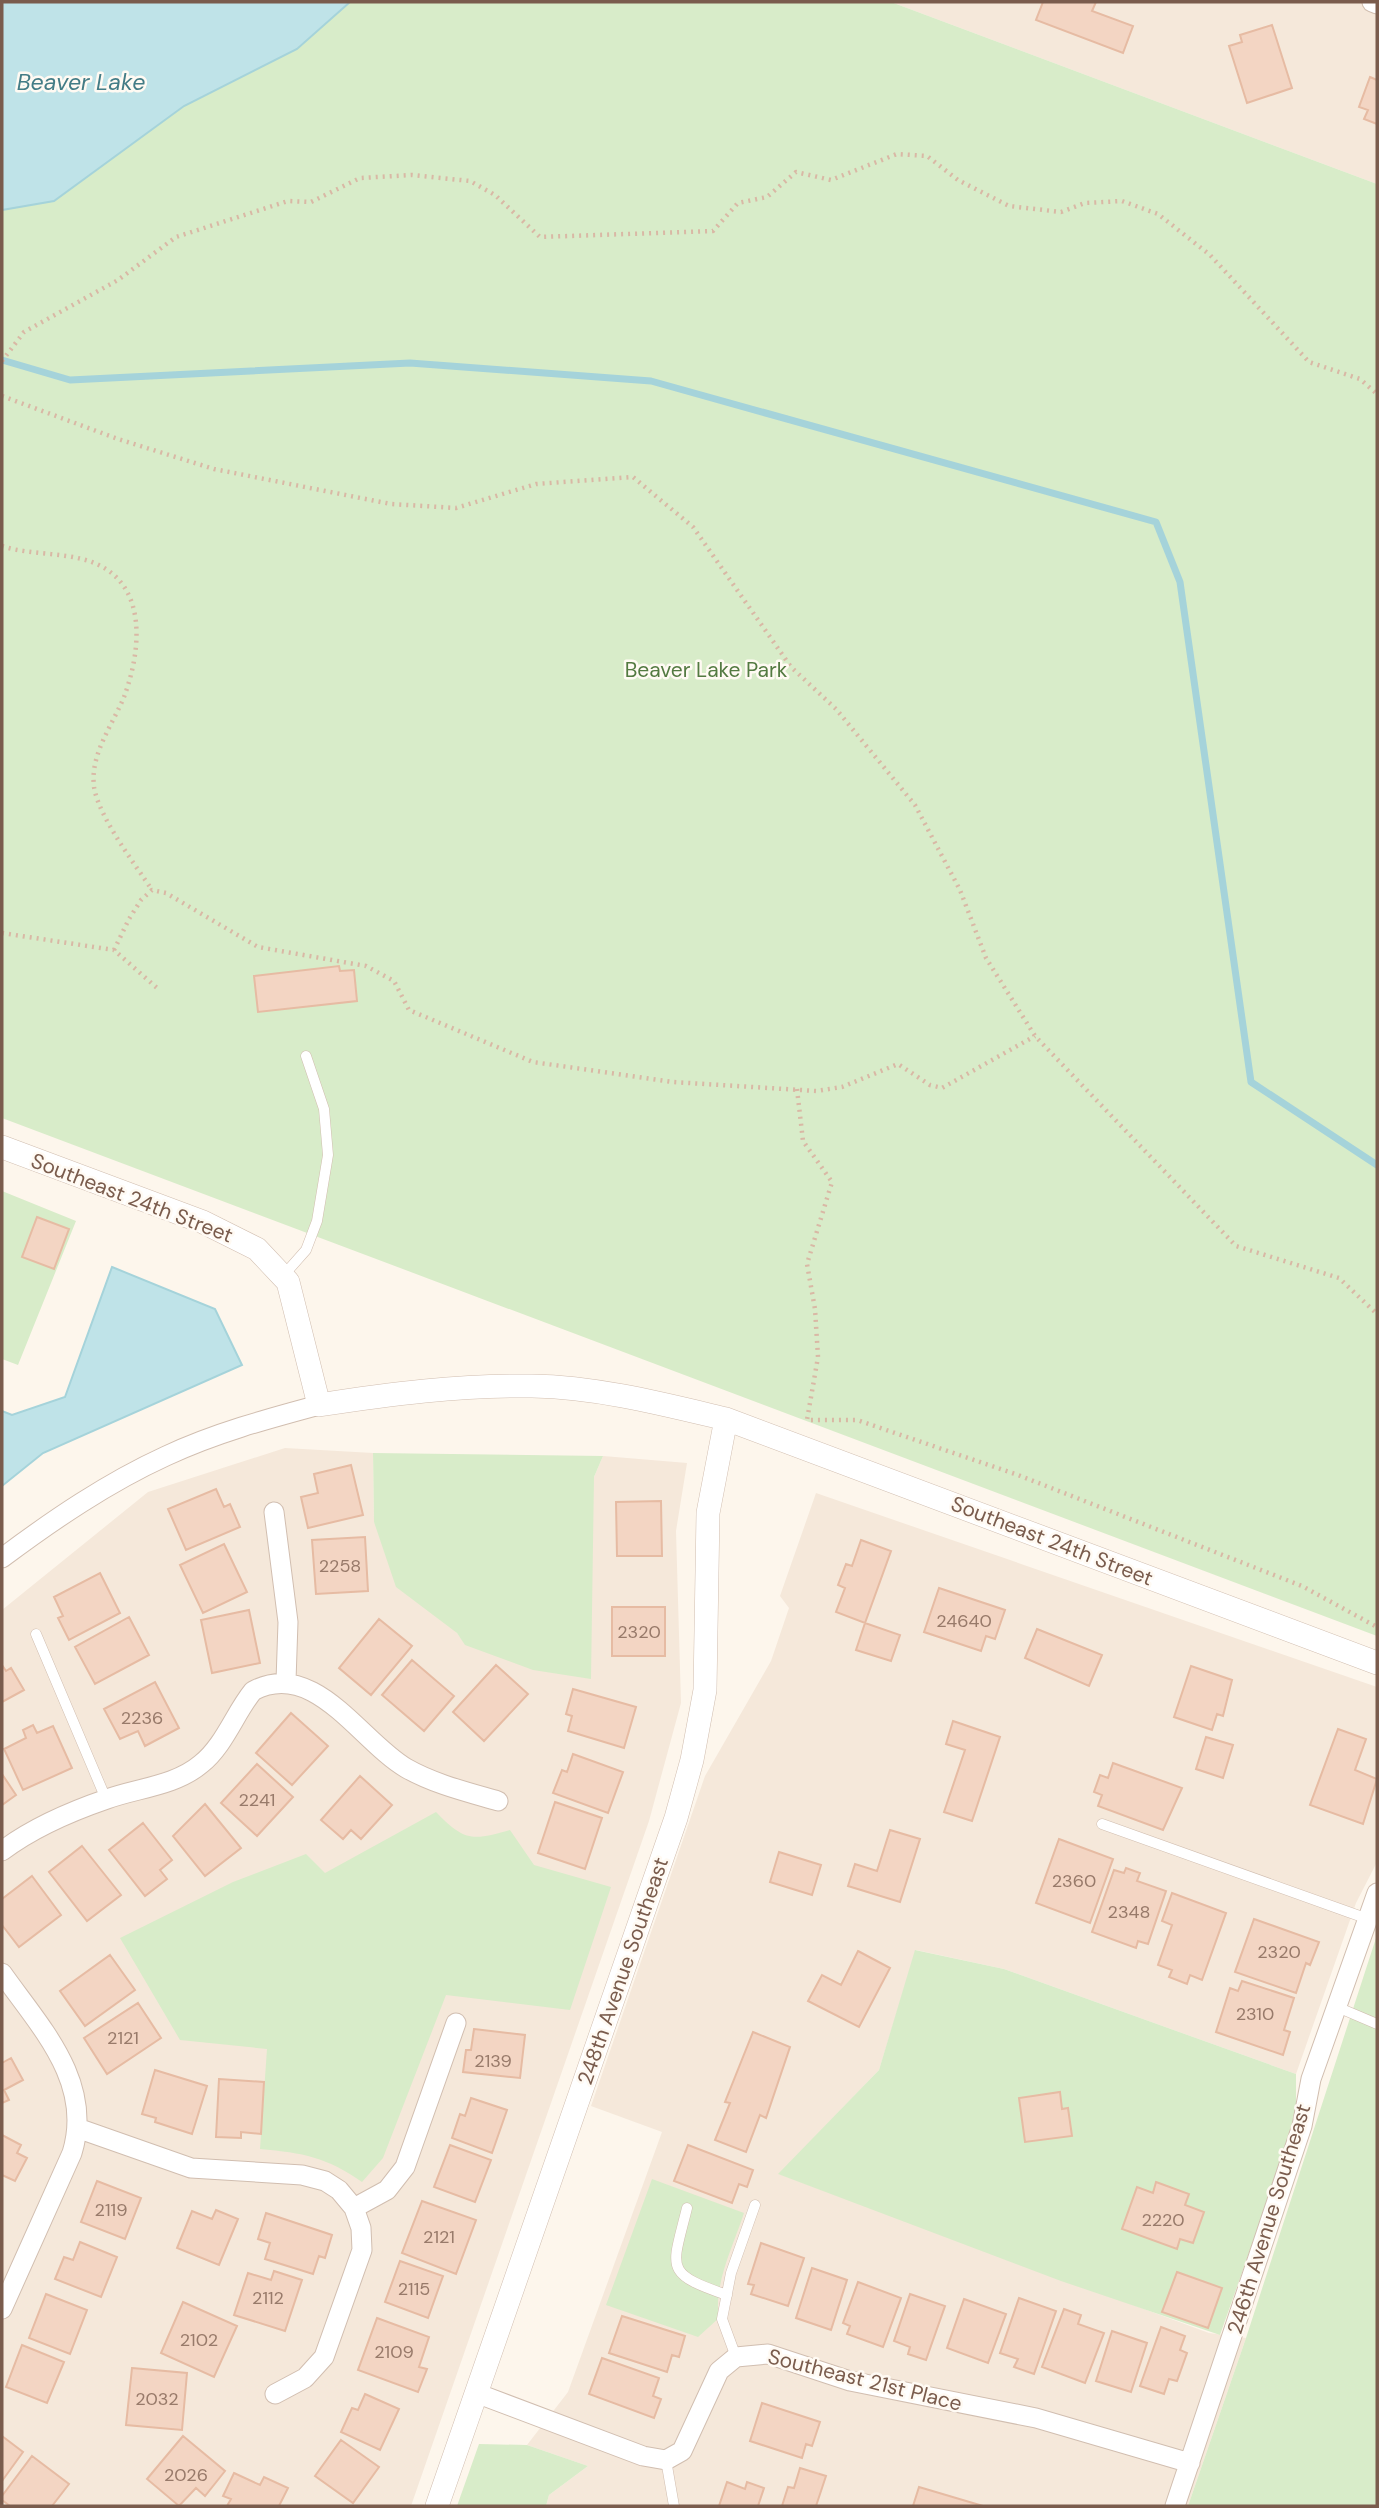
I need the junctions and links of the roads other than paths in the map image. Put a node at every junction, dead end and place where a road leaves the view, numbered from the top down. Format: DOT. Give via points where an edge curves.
graph roads {
  1 [pos="1372,2"];
  2 [pos="1377,4"];
  3 [pos="306,1056"];
  4 [pos="2,1147"];
  5 [pos="282,1276"];
  6 [pos="319,1405"];
  7 [pos="726,1419"];
  8 [pos="274,1512"];
  9 [pos="2,1558"];
  10 [pos="36,1634"];
  11 [pos="1377,1663"];
  12 [pos="286,1681"];
  13 [pos="106,1799"];
  14 [pos="498,1801"];
  15 [pos="1102,1824"];
  16 [pos="2,1851"];
  17 [pos="1377,1893"];
  18 [pos="1368,1919"];
  19 [pos="2,1973"];
  20 [pos="1337,2007"];
  21 [pos="456,2023"];
  22 [pos="1377,2024"];
  23 [pos="80,2129"];
  24 [pos="755,2205"];
  25 [pos="354,2208"];
  26 [pos="687,2208"];
  27 [pos="727,2295"];
  28 [pos="2,2309"];
  29 [pos="736,2357"];
  30 [pos="476,2393"];
  31 [pos="275,2394"];
  32 [pos="666,2460"];
  33 [pos="1190,2463"];
  34 [pos="437,2506"];
  35 [pos="674,2506"];
  36 [pos="1175,2506"];
  1 -- 2 [label="street"];
  3 -- 5 [label="lane" via="324,1109 328,1155 317,1221 306,1250"];
  4 -- 5 [label="street, Southeast 24th Street" via="232,1235 257,1249"];
  5 -- 6 [label="street, Southeast 24th Street" via="297,1309"];
  6 -- 7 [label="street, Southeast 24th Street" via="400,1392 534,1386 649,1401"];
  6 -- 9 [label="street" via="239,1427 166,1456 91,1496"];
  7 -- 11 [label="street, Southeast 24th Street"];
  7 -- 30 [label="street, 248th Avenue Southeast" via="708,1513 705,1680 692,1760 676,1818"];
  8 -- 12 [label="street" via="288,1622"];
  10 -- 13 [label="lane"];
  12 -- 13 [label="street" via="254,1691 201,1765 179,1778"];
  12 -- 14 [label="street" via="314,1691 408,1769 439,1784"];
  13 -- 16 [label="street"];
  15 -- 18 [label="lane"];
  17 -- 18 [label="street, 246th Avenue Southeast"];
  18 -- 20 [label="street, 246th Avenue Southeast"];
  19 -- 23 [label="street" via="69,2073"];
  20 -- 22 [label="lane"];
  20 -- 33 [label="street, 246th Avenue Southeast"];
  21 -- 25 [label="street" via="405,2167 387,2190"];
  23 -- 25 [label="street" via="191,2168 302,2175 325,2181"];
  23 -- 28 [label="street"];
  24 -- 27 [label="lane"];
  25 -- 31 [label="street" via="362,2250 324,2357 304,2378"];
  26 -- 27 [label="lane" via="674,2265 679,2274 699,2286"];
  27 -- 29 [label="lane" via="722,2319"];
  29 -- 32 [label="street, Southeast 21st Place" via="715,2378 682,2451"];
  29 -- 33 [label="street, Southeast 21st Place" via="768,2354 790,2359 850,2381 1035,2418"];
  30 -- 32 [label="street" via="643,2456"];
  30 -- 34 [label="street, 248th Avenue Southeast"];
  32 -- 35 [label="lane"];
  33 -- 36 [label="street, 246th Avenue Southeast"];
}
